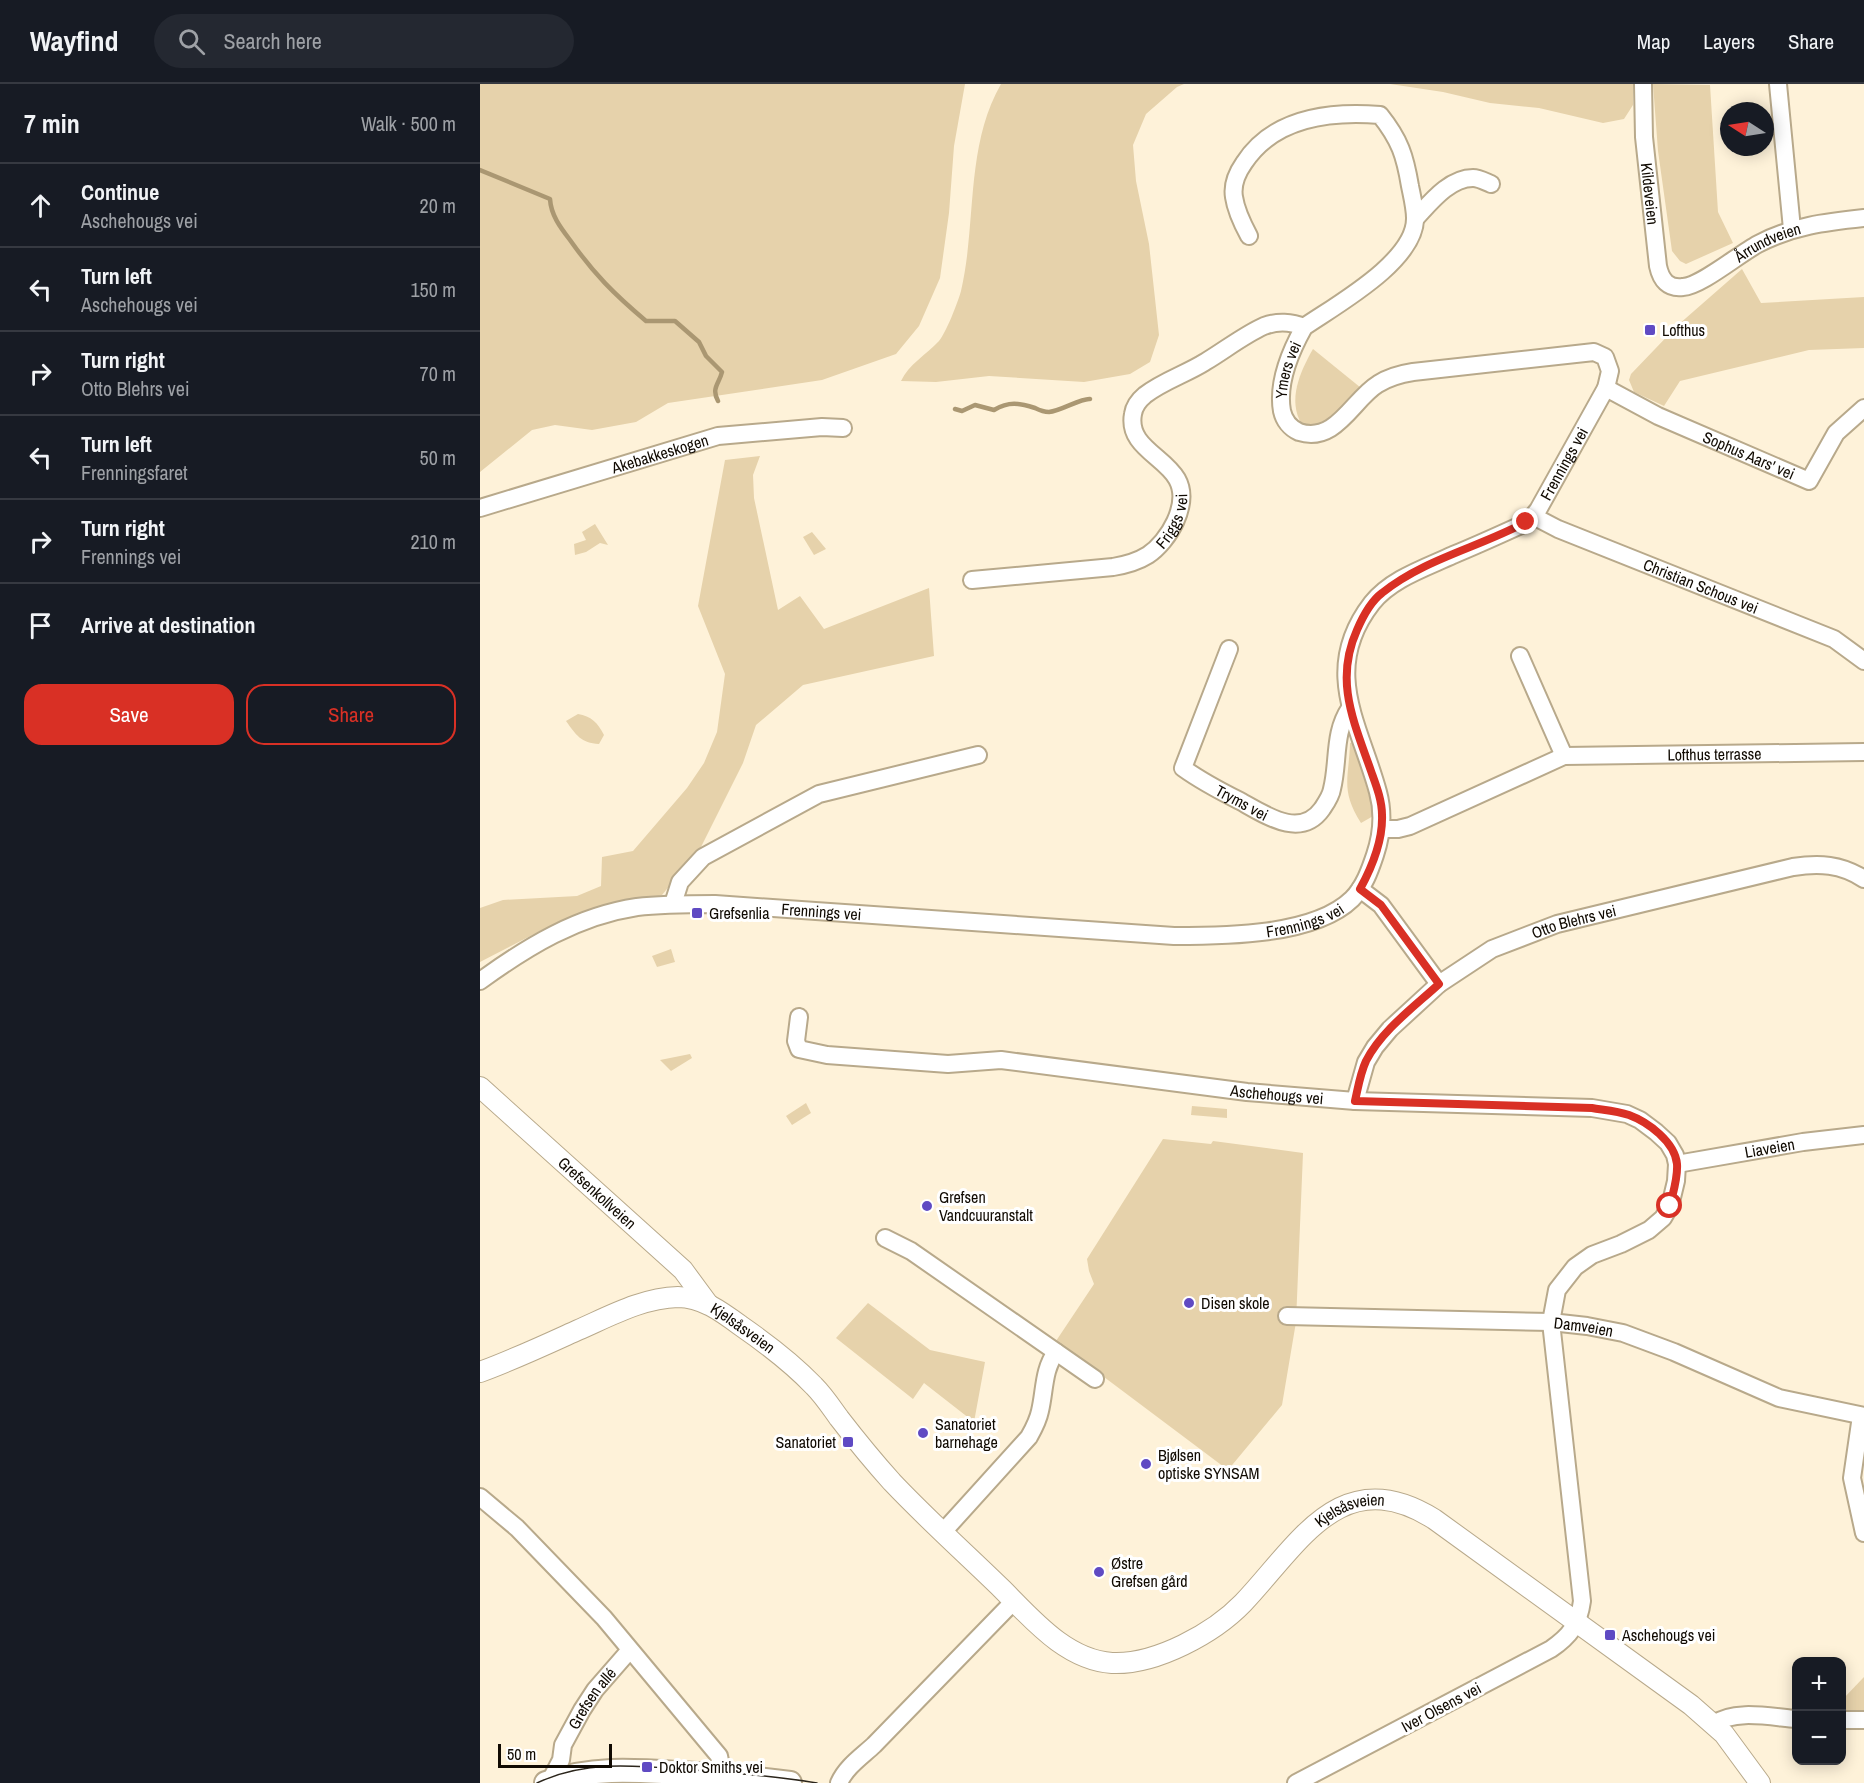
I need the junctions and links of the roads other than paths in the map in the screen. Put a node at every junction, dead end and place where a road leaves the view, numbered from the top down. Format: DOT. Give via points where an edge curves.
graph roads {
  1 [pos="1644,84"];
  2 [pos="1778,84"];
  3 [pos="1491,183"];
  4 [pos="1864,218"];
  5 [pos="1415,219"];
  6 [pos="1792,229"];
  7 [pos="1249,236"];
  8 [pos="1681,288"];
  9 [pos="1305,327"];
  10 [pos="1607,384"];
  11 [pos="1864,408"];
  12 [pos="843,428"];
  13 [pos="480,508"];
  14 [pos="1533,516"];
  15 [pos="972,580"];
  16 [pos="1229,649"];
  17 [pos="1520,656"];
  18 [pos="1864,661"];
  19 [pos="1350,708"];
  20 [pos="1864,752"];
  21 [pos="978,755"];
  22 [pos="1564,756"];
  23 [pos="1382,828"];
  24 [pos="1864,879"];
  25 [pos="1360,889"];
  26 [pos="673,904"];
  27 [pos="480,981"];
  28 [pos="1439,984"];
  29 [pos="799,1017"];
  30 [pos="480,1087"];
  31 [pos="1355,1101"];
  32 [pos="1864,1135"];
  33 [pos="1677,1164"];
  34 [pos="885,1238"];
  35 [pos="708,1304"];
  36 [pos="1287,1316"];
  37 [pos="1551,1322"];
  38 [pos="1056,1352"];
  39 [pos="480,1372"];
  40 [pos="1095,1379"];
  41 [pos="1863,1416"];
  42 [pos="480,1497"];
  43 [pos="943,1532"];
  44 [pos="1864,1533"];
  45 [pos="1014,1601"];
  46 [pos="1577,1622"];
  47 [pos="629,1651"];
  48 [pos="1792,1719"];
  49 [pos="1846,1720"];
  50 [pos="1864,1720"];
  51 [pos="1714,1724"];
  52 [pos="723,1776"];
  53 [pos="548,1783"];
  54 [pos="790,1783"];
  55 [pos="839,1783"];
  56 [pos="1296,1783"];
  57 [pos="1760,1783"];
  1 -- 8 [label="street, Kildeveien" via="1645,147 1658,266 1664,281"];
  2 -- 6 [label="street"];
  3 -- 5 [label="street, Ymers vei" via="1474,178 1459,181 1438,195"];
  4 -- 6 [label="street, Årrundveien"];
  5 -- 7 [label="street, Ymers vei" via="1407,168 1396,135 1380,115 1350,113 1300,120 1250,153 1235,180 1234,196"];
  5 -- 9 [label="street, Ymers vei" via="1411,238 1386,271"];
  6 -- 8 [label="street, Årrundveien" via="1746,250"];
  9 -- 10 [label="street, Ymers vei" via="1285,371 1281,403 1288,424 1305,433 1332,427 1377,384 1413,372 1594,352 1608,363"];
  9 -- 15 [label="street, Friggs vei" via="1286,323 1265,326 1151,391 1135,408 1132,417 1137,438 1173,474 1180,488 1181,500 1173,526 1156,549 1128,564 1113,567"];
  10 -- 11 [label="street, Sophus Aars' vei" via="1658,416 1809,481 1836,433"];
  10 -- 14 [label="street, Frennings vei"];
  12 -- 13 [label="street, Akebakkeskogen" via="718,436"];
  14 -- 18 [label="street, Christian Schous vei" via="1558,530 1834,639"];
  14 -- 19 [label="street, Frennings vei" via="1404,578 1372,602 1349,653 1346,679"];
  16 -- 19 [label="street, Tryms vei" via="1183,768 1272,818 1294,825 1313,819 1321,811 1332,791 1340,727"];
  17 -- 22 [label="street"];
  19 -- 23 [label="street, Frennings vei" via="1378,792"];
  20 -- 22 [label="street, Lofthus terrasse"];
  21 -- 26 [label="street" via="819,794 703,857 680,882"];
  22 -- 23 [label="street, Lofthus terrasse" via="1410,826"];
  23 -- 25 [label="street, Frennings vei" via="1373,862"];
  24 -- 28 [label="street, Otto Blehrs vei" via="1833,865 1812,864 1557,924 1492,949"];
  25 -- 26 [label="street, Frennings vei" via="1339,909 1312,920 1275,930 1219,936"];
  25 -- 28 [label="street" via="1381,905"];
  26 -- 27 [label="street, Frennings vei" via="616,912 574,925 536,943"];
  28 -- 31 [label="street, Otto Blehrs vei" via="1375,1047 1366,1062"];
  29 -- 31 [label="street, Aschehougs vei" via="799,1049 827,1055 948,1064 1001,1060 1247,1092"];
  30 -- 35 [label="street, Grefsenkollveien" via="683,1270"];
  31 -- 33 [label="street, Aschehougs vei" via="1618,1112 1640,1120 1656,1132 1668,1143"];
  32 -- 33 [label="street, Liaveien"];
  33 -- 37 [label="street" via="1670,1206 1663,1218 1649,1230 1592,1255 1575,1267 1557,1290"];
  34 -- 38 [label="street" via="911,1251"];
  35 -- 39 [label="street, Kjelsåsveien" via="687,1298 651,1300"];
  35 -- 43 [label="street, Kjelsåsveien" via="764,1342 814,1385 879,1467"];
  36 -- 37 [label="street, Damveien"];
  37 -- 41 [label="street, Damveien" via="1623,1333 1779,1398"];
  37 -- 46 [label="street" via="1581,1589"];
  38 -- 40 [label="street"];
  38 -- 43 [label="street" via="1048,1362 1039,1416 1029,1437"];
  41 -- 44 [label="street" via="1852,1478"];
  42 -- 47 [label="street" via="562,1574"];
  43 -- 45 [label="street, Kjelsåsveien"];
  45 -- 46 [label="street, Kjelsåsveien" via="1047,1632 1079,1654 1110,1663 1147,1659 1191,1641 1231,1614 1293,1545 1331,1511 1355,1502 1380,1499 1423,1512"];
  45 -- 55 [label="street" via="851,1765"];
  46 -- 51 [label="street, Kjelsåsveien"];
  46 -- 56 [label="street, Iver Olsens vei" via="1565,1640 1551,1649"];
  47 -- 52 [label="street" via="719,1756"];
  47 -- 53 [label="street, Grefsen allé" via="579,1715"];
  48 -- 51 [label="street" via="1735,1715"];
  49 -- 50 [label="street"];
  51 -- 57 [label="street, Kjelsåsveien"];
  52 -- 53 [label="main road" via="612,1769"];
  52 -- 54 [label="main road"];
}
